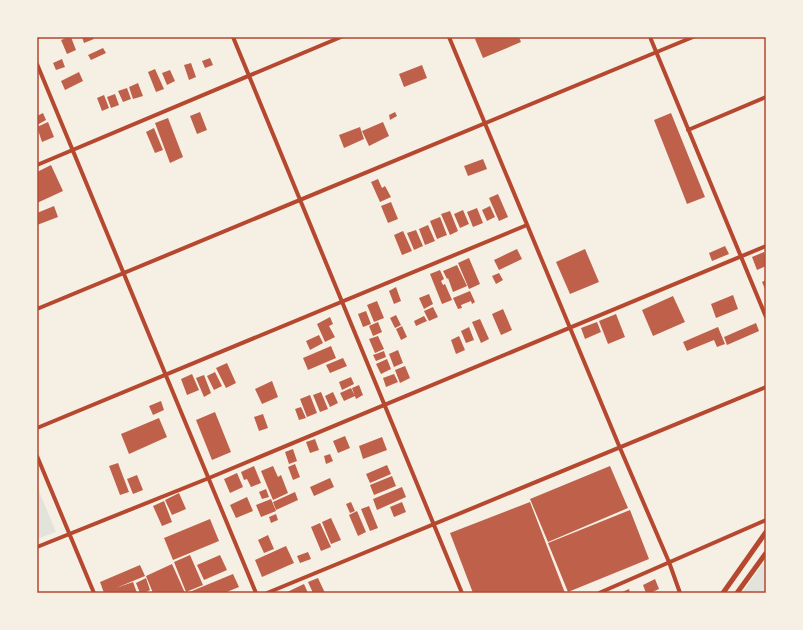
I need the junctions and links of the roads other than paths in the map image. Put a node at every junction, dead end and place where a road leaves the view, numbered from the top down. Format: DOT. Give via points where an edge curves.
graph roads {
  1 [pos="233,37"];
  2 [pos="341,37"];
  3 [pos="448,37"];
  4 [pos="650,37"];
  5 [pos="694,37"];
  6 [pos="656,52"];
  7 [pos="37,64"];
  8 [pos="248,76"];
  9 [pos="766,97"];
  10 [pos="485,123"];
  11 [pos="688,130"];
  12 [pos="73,150"];
  13 [pos="37,165"];
  14 [pos="301,200"];
  15 [pos="527,225"];
  16 [pos="766,246"];
  17 [pos="741,257"];
  18 [pos="124,273"];
  19 [pos="342,301"];
  20 [pos="37,309"];
  21 [pos="766,317"];
  22 [pos="570,328"];
  23 [pos="166,374"];
  24 [pos="766,387"];
  25 [pos="385,405"];
  26 [pos="37,428"];
  27 [pos="620,448"];
  28 [pos="37,456"];
  29 [pos="209,478"];
  30 [pos="766,520"];
  31 [pos="434,524"];
  32 [pos="766,532"];
  33 [pos="69,534"];
  34 [pos="37,547"];
  35 [pos="766,553"];
  36 [pos="669,562"];
  37 [pos="94,593"];
  38 [pos="256,593"];
  39 [pos="267,593"];
  40 [pos="462,593"];
  41 [pos="599,593"];
  42 [pos="680,593"];
  43 [pos="723,593"];
  44 [pos="737,593"];
  1 -- 8 [label="street"];
  2 -- 8 [label="street"];
  3 -- 10 [label="street"];
  4 -- 6 [label="street"];
  5 -- 6 [label="street"];
  6 -- 10 [label="street"];
  6 -- 11 [label="street"];
  7 -- 12 [label="street"];
  8 -- 12 [label="street"];
  8 -- 14 [label="street"];
  9 -- 11 [label="street"];
  10 -- 14 [label="street"];
  10 -- 15 [label="street"];
  11 -- 17 [label="street"];
  12 -- 13 [label="street"];
  12 -- 18 [label="street"];
  14 -- 18 [label="street"];
  14 -- 19 [label="street"];
  15 -- 19 [label="street"];
  15 -- 22 [label="street"];
  16 -- 17 [label="street"];
  17 -- 21 [label="street"];
  17 -- 22 [label="street"];
  18 -- 20 [label="street"];
  18 -- 23 [label="street"];
  19 -- 23 [label="street"];
  19 -- 25 [label="street"];
  22 -- 25 [label="street"];
  22 -- 27 [label="street"];
  23 -- 26 [label="street"];
  23 -- 29 [label="street"];
  24 -- 27 [label="street"];
  25 -- 29 [label="street"];
  25 -- 31 [label="street"];
  27 -- 31 [label="street"];
  27 -- 36 [label="street"];
  28 -- 33 [label="street"];
  29 -- 33 [label="street"];
  29 -- 38 [label="street"];
  30 -- 36 [label="street"];
  31 -- 39 [label="street"];
  31 -- 40 [label="street"];
  32 -- 43 [label="street"];
  33 -- 34 [label="street"];
  33 -- 37 [label="street"];
  35 -- 44 [label="street"];
  36 -- 41 [label="street"];
  36 -- 42 [label="street"];
}
